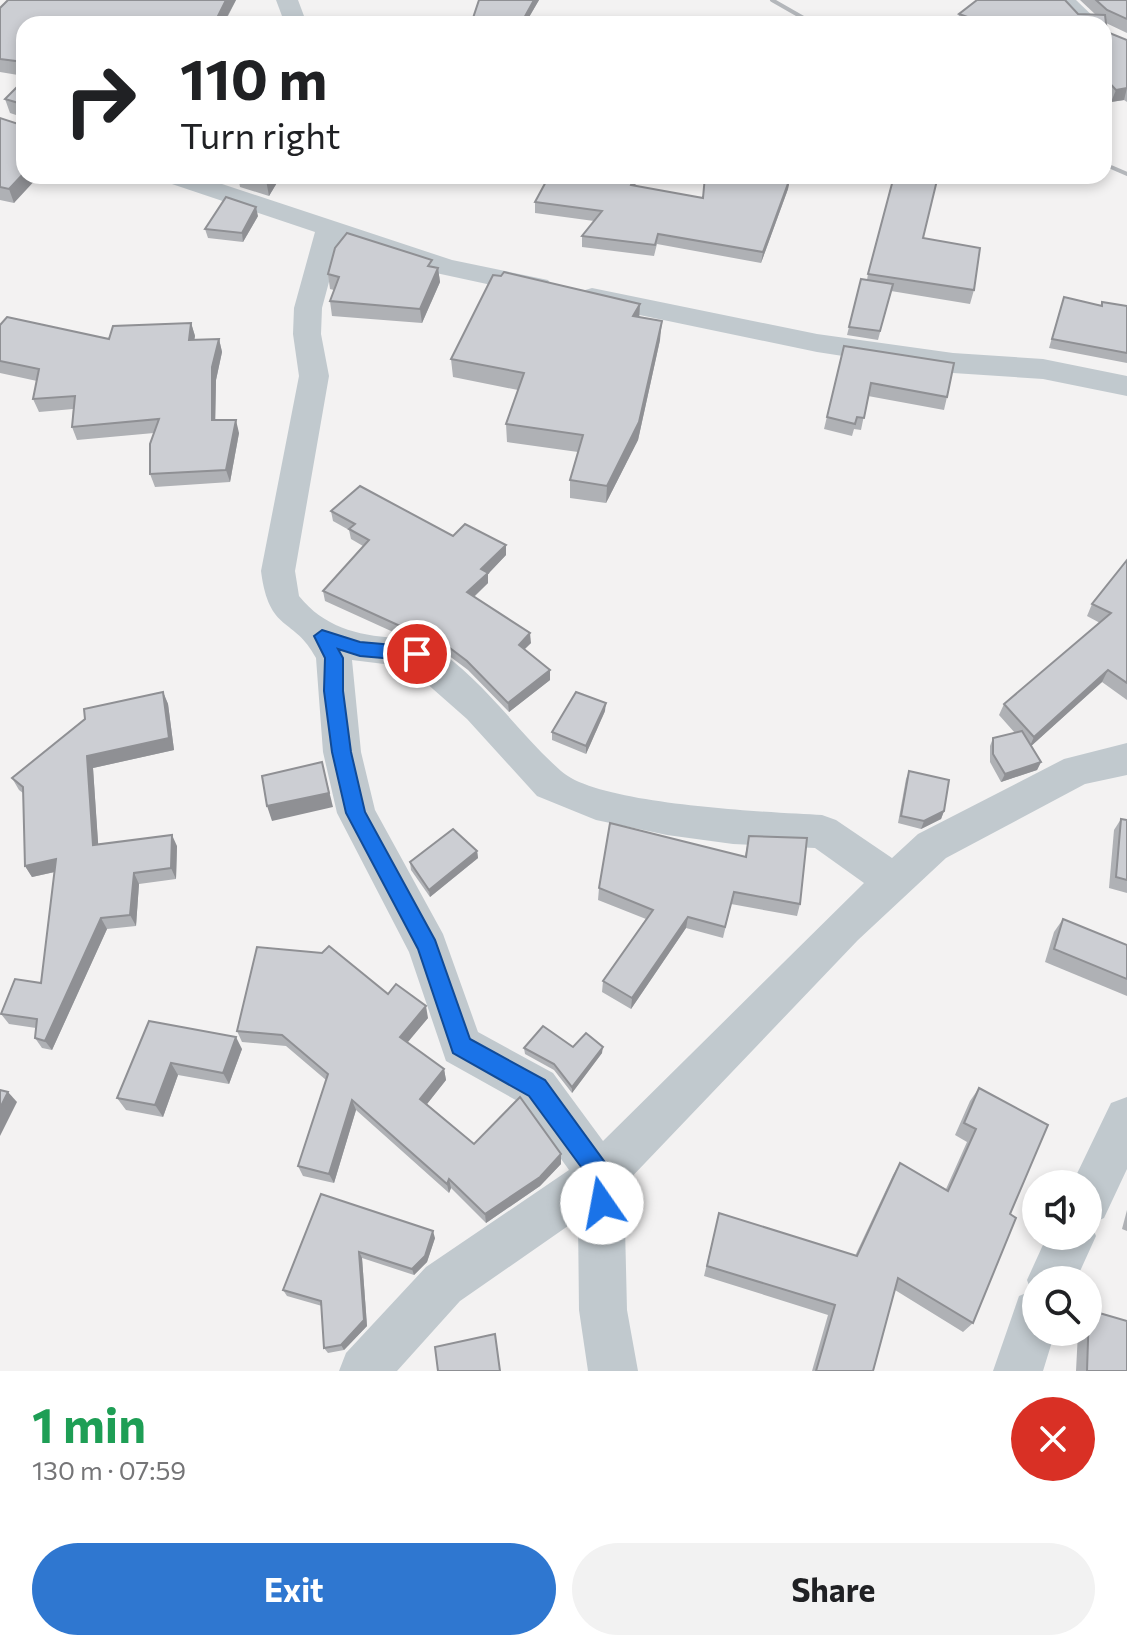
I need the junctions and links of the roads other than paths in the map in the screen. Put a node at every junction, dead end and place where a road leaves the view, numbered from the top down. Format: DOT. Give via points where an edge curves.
graph roads {
  1 [pos="1063,0"];
  2 [pos="1081,16"];
  3 [pos="215,184"];
  4 [pos="329,230"];
  5 [pos="1127,386"];
  6 [pos="322,636"];
  7 [pos="1127,759"];
  8 [pos="894,881"];
  9 [pos="1127,1119"];
  10 [pos="1102,1172"];
  11 [pos="601,1176"];
  12 [pos="1026,1346"];
  13 [pos="364,1371"];
  14 [pos="613,1371"];
  15 [pos="1018,1371"];
  1 -- 2 [label="street"];
  3 -- 4 [label="street"];
  4 -- 5 [label="street" via="446,267 817,343 953,363 1043,369"];
  4 -- 6 [label="street" via="308,308 314,376 278,571 282,600"];
  6 -- 8 [label="street" via="360,649 417,654 480,709 550,785 596,804 667,818 822,832"];
  6 -- 11 [label="street" via="334,658 342,752 356,813 428,947 461,1046 537,1088"];
  7 -- 8 [label="street" via="1077,770 1022,796 932,846"];
  8 -- 11 [label="street"];
  9 -- 10 [label="street"];
  11 -- 13 [label="street" via="443,1284"];
  11 -- 14 [label="street" via="603,1310"];
  12 -- 15 [label="street"];
}
